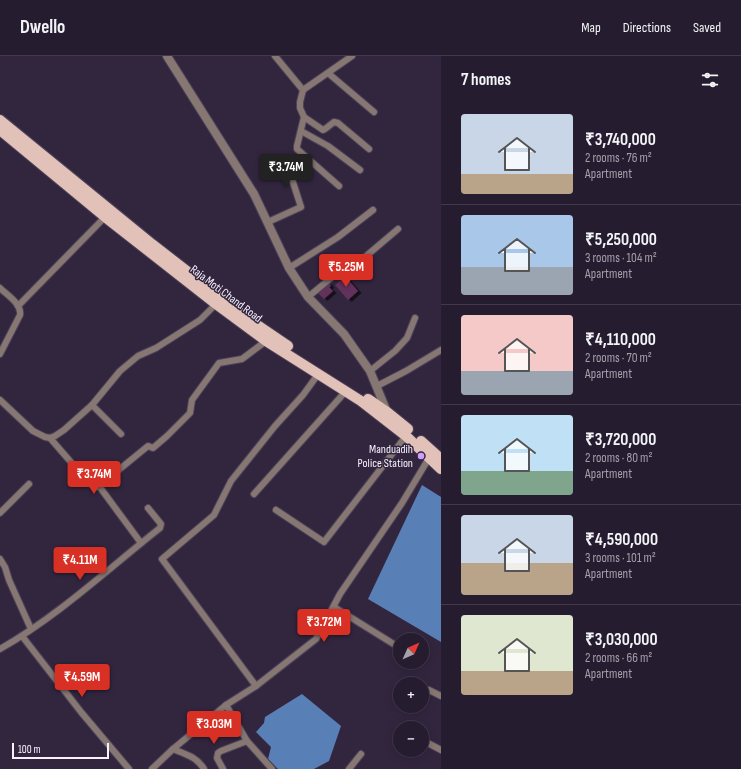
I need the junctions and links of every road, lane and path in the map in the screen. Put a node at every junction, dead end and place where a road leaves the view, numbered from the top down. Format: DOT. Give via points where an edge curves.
graph roads {
  1 [pos="167,56"];
  2 [pos="274,56"];
  3 [pos="352,56"];
  4 [pos="328,73"];
  5 [pos="303,90"];
  6 [pos="374,112"];
  7 [pos="304,117"];
  8 [pos="0,120"];
  9 [pos="0,130"];
  10 [pos="301,131"];
  11 [pos="370,149"];
  12 [pos="308,160"];
  13 [pos="360,170"];
  14 [pos="339,186"];
  15 [pos="373,210"];
  16 [pos="105,217"];
  17 [pos="268,222"];
  18 [pos="398,229"];
  19 [pos="289,268"];
  20 [pos="0,288"];
  21 [pos="308,297"];
  22 [pos="216,304"];
  23 [pos="18,306"];
  24 [pos="415,318"];
  25 [pos="266,341"];
  26 [pos="441,350"];
  27 [pos="0,354"];
  28 [pos="370,371"];
  29 [pos="319,373"];
  30 [pos="377,386"];
  31 [pos="346,391"];
  32 [pos="0,400"];
  33 [pos="92,405"];
  34 [pos="387,417"];
  35 [pos="121,434"];
  36 [pos="406,436"];
  37 [pos="50,438"];
  38 [pos="429,458"];
  39 [pos="441,459"];
  40 [pos="441,469"];
  41 [pos="29,484"];
  42 [pos="99,486"];
  43 [pos="254,494"];
  44 [pos="148,508"];
  45 [pos="276,510"];
  46 [pos="0,513"];
  47 [pos="141,543"];
  48 [pos="0,559"];
  49 [pos="334,607"];
  50 [pos="31,629"];
  51 [pos="22,636"];
  52 [pos="393,644"];
  53 [pos="0,649"];
  54 [pos="256,686"];
  55 [pos="429,690"];
  56 [pos="441,696"];
  57 [pos="226,705"];
  58 [pos="247,741"];
  59 [pos="429,744"];
  60 [pos="173,749"];
  61 [pos="441,750"];
  62 [pos="361,754"];
  63 [pos="129,769"];
  64 [pos="152,769"];
  65 [pos="204,769"];
  66 [pos="223,769"];
  67 [pos="272,769"];
  68 [pos="350,769"];
  1 -- 17 [label="street" via="254,194"];
  2 -- 5 [label="street"];
  3 -- 4 [label="street"];
  4 -- 5 [label="street"];
  4 -- 6 [label="street"];
  5 -- 7 [label="street" via="300,108"];
  7 -- 10 [label="street"];
  7 -- 11 [label="street" via="323,130 334,122 338,123"];
  8 -- 34 [label="main road" via="250,320 333,375"];
  9 -- 16 [label="main road, Raja Moti Chand Road"];
  10 -- 12 [label="street" via="296,146"];
  10 -- 13 [label="street" via="328,146"];
  12 -- 14 [label="street"];
  12 -- 17 [label="street" via="291,176 301,207"];
  15 -- 19 [label="street" via="338,237"];
  16 -- 22 [label="main road, Raja Moti Chand Road"];
  16 -- 23 [label="street"];
  17 -- 19 [label="street"];
  18 -- 21 [label="street" via="352,268 337,273"];
  19 -- 21 [label="street"];
  20 -- 23 [label="street"];
  21 -- 28 [label="street" via="344,334"];
  22 -- 25 [label="main road, Raja Moti Chand Road"];
  22 -- 33 [label="street" via="200,320 156,348 138,356 120,371"];
  23 -- 27 [label="street" via="20,315"];
  24 -- 28 [label="street" via="407,338"];
  25 -- 29 [label="main road, Raja Moti Chand Road"];
  25 -- 42 [label="street" via="242,359 219,363 192,400 190,413 153,448 148,446"];
  26 -- 30 [label="street"];
  28 -- 30 [label="street"];
  29 -- 31 [label="main road, Raja Moti Chand Road"];
  29 -- 54 [label="street" via="231,481 214,515 162,559"];
  30 -- 34 [label="street"];
  31 -- 34 [label="main road, Raja Moti Chand Road"];
  31 -- 43 [label="street"];
  32 -- 37 [label="street" via="33,431"];
  33 -- 35 [label="street"];
  33 -- 37 [label="street" via="64,430"];
  34 -- 36 [label="main road, Raja Moti Chand Road"];
  34 -- 39 [label="main road"];
  36 -- 38 [label="main road, Raja Moti Chand Road"];
  36 -- 45 [label="street" via="324,542"];
  37 -- 42 [label="street" via="89,483"];
  38 -- 40 [label="main road, Raja Moti Chand Road"];
  38 -- 49 [label="street"];
  41 -- 46 [label="street"];
  42 -- 47 [label="street"];
  44 -- 47 [label="street" via="162,526"];
  47 -- 50 [label="street" via="100,578"];
  48 -- 50 [label="street"];
  49 -- 52 [label="street"];
  49 -- 54 [label="street" via="316,638"];
  50 -- 51 [label="street"];
  51 -- 53 [label="street"];
  51 -- 63 [label="street"];
  54 -- 57 [label="street"];
  55 -- 56 [label="street"];
  57 -- 58 [label="street"];
  57 -- 60 [label="street"];
  58 -- 66 [label="street" via="218,753 217,758"];
  58 -- 67 [label="street"];
  59 -- 61 [label="street"];
  60 -- 64 [label="street"];
  60 -- 65 [label="street" via="193,757"];
  62 -- 68 [label="street"];
}
